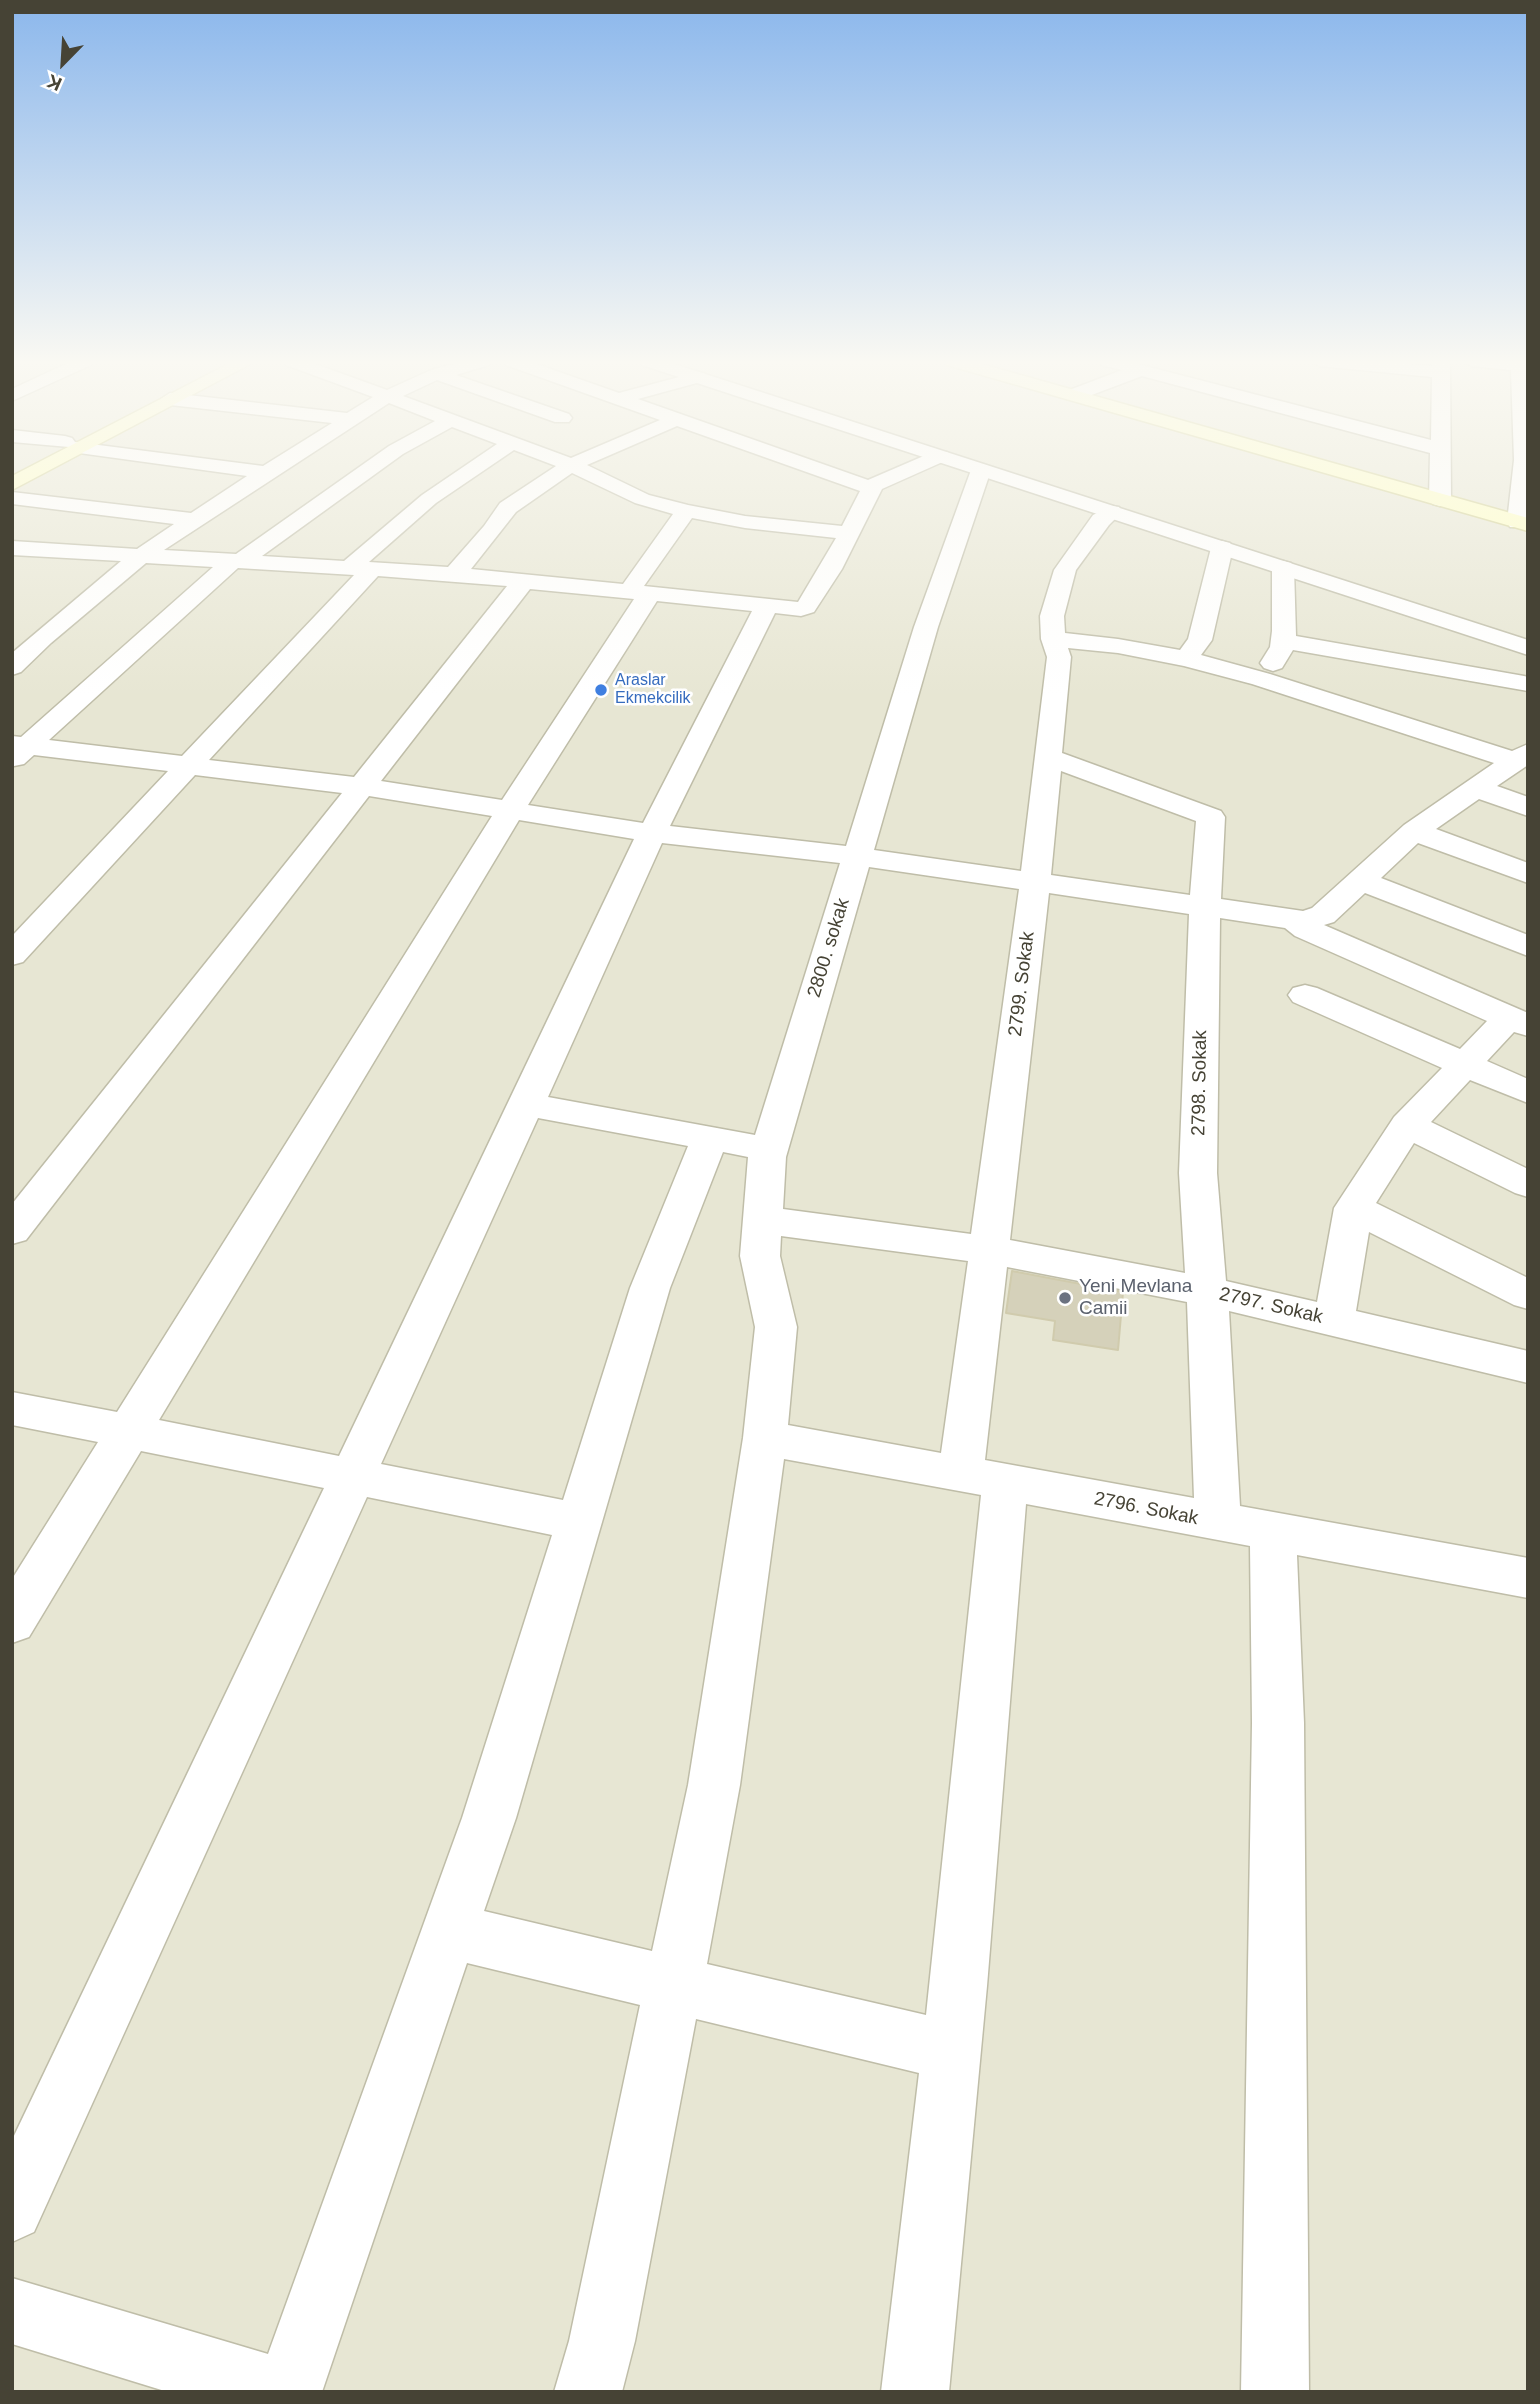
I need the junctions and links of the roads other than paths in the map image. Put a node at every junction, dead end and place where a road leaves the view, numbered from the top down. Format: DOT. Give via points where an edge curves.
graph roads {
  1 [pos="28,473"];
  2 [pos="267,473"];
  3 [pos="363,473"];
  4 [pos="467,473"];
  5 [pos="559,473"];
  6 [pos="588,473"];
  7 [pos="828,473"];
  8 [pos="903,473"];
  9 [pos="980,473"];
  10 [pos="991,473"];
  11 [pos="1347,473"];
  12 [pos="1440,473"];
  13 [pos="1524,473"];
  14 [pos="12,484"];
  15 [pos="871,488"];
  16 [pos="12,498"];
  17 [pos="1440,500"];
  18 [pos="686,511"];
  19 [pos="1111,512"];
  20 [pos="195,520"];
  21 [pos="1523,523"];
  22 [pos="849,533"];
  23 [pos="12,548"];
  24 [pos="1222,548"];
  25 [pos="142,555"];
  26 [pos="238,560"];
  27 [pos="361,568"];
  28 [pos="1283,568"];
  29 [pos="454,574"];
  30 [pos="523,582"];
  31 [pos="638,594"];
  32 [pos="766,607"];
  33 [pos="1053,639"];
  34 [pos="1283,641"];
  35 [pos="1528,648"];
  36 [pos="1186,659"];
  37 [pos="12,667"];
  38 [pos="1261,679"];
  39 [pos="1524,684"];
  40 [pos="17,750"];
  41 [pos="1048,757"];
  42 [pos="1522,757"];
  43 [pos="185,767"];
  44 [pos="364,786"];
  45 [pos="1476,788"];
  46 [pos="1528,807"];
  47 [pos="511,808"];
  48 [pos="1414,831"];
  49 [pos="652,832"];
  50 [pos="856,856"];
  51 [pos="1528,874"];
  52 [pos="1360,880"];
  53 [pos="1035,882"];
  54 [pos="1205,906"];
  55 [pos="1295,920"];
  56 [pos="1528,946"];
  57 [pos="12,955"];
  58 [pos="1305,995"];
  59 [pos="1518,1022"];
  60 [pos="1466,1065"];
  61 [pos="1528,1092"];
  62 [pos="525,1104"];
  63 [pos="1407,1125"];
  64 [pos="710,1138"];
  65 [pos="769,1149"];
  66 [pos="1528,1184"];
  67 [pos="1353,1208"];
  68 [pos="762,1220"];
  69 [pos="12,1231"];
  70 [pos="989,1250"];
  71 [pos="1207,1291"];
  72 [pos="1528,1294"];
  73 [pos="1334,1321"];
  74 [pos="1528,1367"];
  75 [pos="12,1408"];
  76 [pos="129,1433"];
  77 [pos="765,1438"];
  78 [pos="352,1477"];
  79 [pos="983,1478"];
  80 [pos="579,1522"];
  81 [pos="1218,1523"];
  82 [pos="1273,1532"];
  83 [pos="1528,1578"];
  84 [pos="12,1622"];
  85 [pos="449,1931"];
  86 [pos="674,1984"];
  87 [pos="951,2051"];
  88 [pos="12,2210"];
  89 [pos="12,2311"];
  90 [pos="280,2392"];
  91 [pos="288,2392"];
  92 [pos="588,2392"];
  93 [pos="915,2392"];
  94 [pos="1275,2392"];
  1 -- 14 [label="main road"];
  2 -- 20 [label="street"];
  3 -- 26 [label="street"];
  4 -- 27 [label="street" via="429,499"];
  5 -- 29 [label="street" via="508,508"];
  6 -- 18 [label="street" via="642,499"];
  7 -- 15 [label="street"];
  8 -- 15 [label="street"];
  9 -- 50 [label="street, 2800. sokak" via="937,593"];
  10 -- 19 [label="street"];
  11 -- 17 [label="main road"];
  12 -- 17 [label="street"];
  13 -- 21 [label="street"];
  15 -- 22 [label="street"];
  16 -- 20 [label="street"];
  17 -- 21 [label="main road"];
  18 -- 22 [label="street"];
  18 -- 31 [label="street"];
  19 -- 24 [label="street"];
  19 -- 33 [label="street, 2799. Sokak" via="1065,570 1052,616"];
  20 -- 25 [label="street"];
  22 -- 32 [label="street" via="806,607"];
  23 -- 25 [label="street"];
  24 -- 28 [label="street"];
  24 -- 36 [label="street" via="1200,640"];
  25 -- 26 [label="street"];
  25 -- 37 [label="street"];
  26 -- 27 [label="street"];
  26 -- 40 [label="street"];
  27 -- 29 [label="street"];
  27 -- 43 [label="street"];
  28 -- 34 [label="street"];
  28 -- 35 [label="street"];
  29 -- 30 [label="street"];
  30 -- 31 [label="street"];
  30 -- 44 [label="street"];
  31 -- 32 [label="street"];
  31 -- 47 [label="street"];
  32 -- 49 [label="street"];
  33 -- 36 [label="street"];
  33 -- 41 [label="street, 2799. Sokak" via="1059,657"];
  34 -- 38 [label="street"];
  34 -- 39 [label="street"];
  36 -- 38 [label="street"];
  38 -- 42 [label="street"];
  40 -- 43 [label="street"];
  41 -- 53 [label="street, 2799. Sokak"];
  41 -- 54 [label="street, 2798. Sokak" via="1211,817"];
  42 -- 45 [label="street"];
  43 -- 44 [label="street"];
  43 -- 57 [label="street"];
  44 -- 47 [label="street"];
  44 -- 69 [label="street"];
  45 -- 46 [label="street"];
  45 -- 48 [label="street"];
  47 -- 49 [label="street"];
  47 -- 76 [label="street"];
  48 -- 51 [label="street"];
  48 -- 52 [label="street"];
  49 -- 50 [label="street"];
  49 -- 62 [label="street"];
  50 -- 53 [label="street"];
  50 -- 65 [label="street, 2800. sokak"];
  52 -- 55 [label="street" via="1323,915"];
  52 -- 56 [label="street"];
  53 -- 54 [label="street"];
  53 -- 70 [label="street, 2799. Sokak"];
  54 -- 55 [label="street"];
  54 -- 71 [label="street, 2798. Sokak" via="1198,1173"];
  55 -- 59 [label="street" via="1306,929"];
  58 -- 60 [label="street"];
  59 -- 60 [label="street"];
  60 -- 61 [label="street"];
  60 -- 63 [label="street"];
  62 -- 64 [label="street"];
  62 -- 78 [label="street"];
  63 -- 66 [label="street"];
  63 -- 67 [label="street"];
  64 -- 65 [label="street"];
  64 -- 80 [label="street" via="650,1288"];
  65 -- 68 [label="street, 2800. sokak"];
  67 -- 72 [label="street"];
  67 -- 73 [label="street"];
  68 -- 70 [label="street, 2797. Sokak"];
  68 -- 77 [label="street, 2800. sokak" via="760,1256 776,1327"];
  70 -- 71 [label="street, 2797. Sokak"];
  70 -- 79 [label="street, 2799. Sokak"];
  71 -- 73 [label="street, 2797. Sokak"];
  71 -- 81 [label="street, 2798. Sokak"];
  73 -- 74 [label="street, 2797. Sokak"];
  75 -- 76 [label="street"];
  76 -- 78 [label="street"];
  76 -- 84 [label="street"];
  77 -- 79 [label="street, 2796. Sokak"];
  77 -- 86 [label="street, 2800. sokak" via="713,1785"];
  78 -- 80 [label="street"];
  78 -- 88 [label="street"];
  79 -- 81 [label="street, 2796. Sokak"];
  79 -- 87 [label="street, 2799. Sokak"];
  80 -- 85 [label="street" via="489,1818"];
  81 -- 82 [label="street, 2796. Sokak"];
  82 -- 83 [label="street, 2796. Sokak"];
  82 -- 94 [label="street" via="1278,1723"];
  85 -- 86 [label="street"];
  85 -- 91 [label="street"];
  86 -- 87 [label="street"];
  86 -- 92 [label="street, 2800. sokak"];
  87 -- 93 [label="street, 2799. Sokak"];
  89 -- 90 [label="street"];
}
